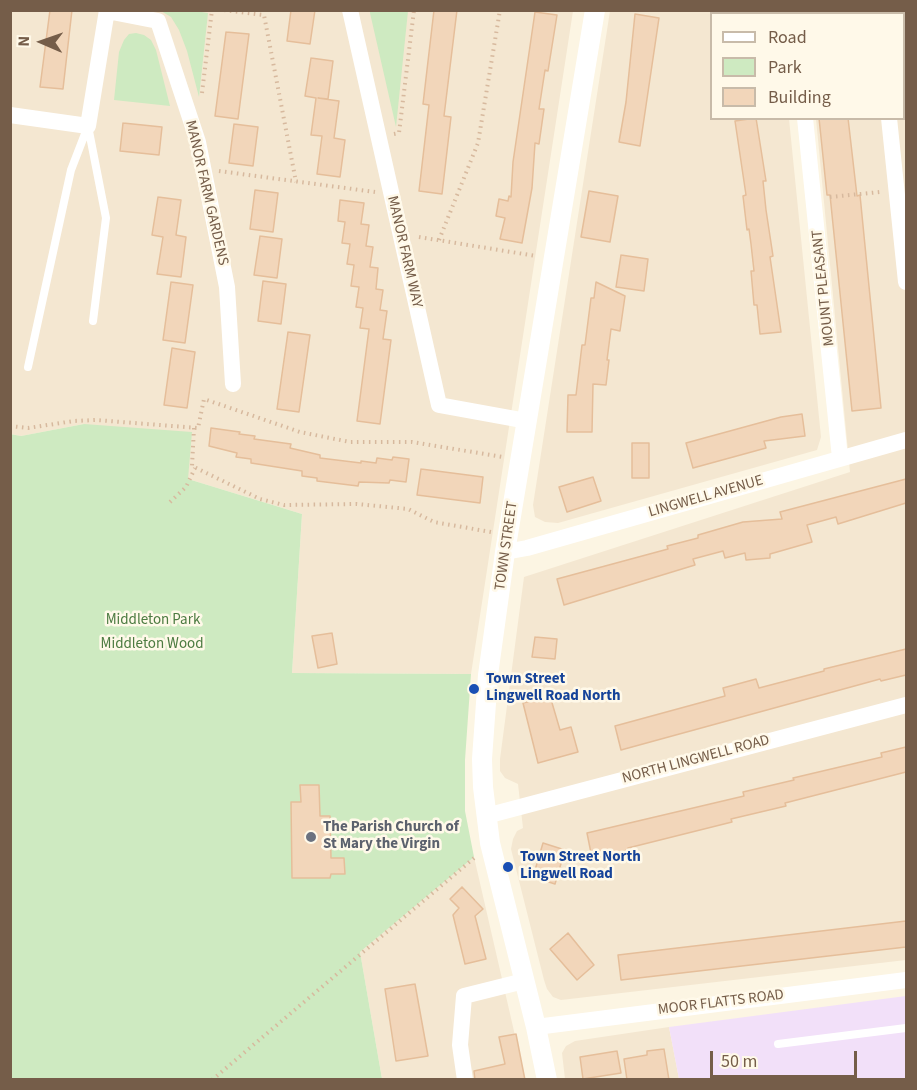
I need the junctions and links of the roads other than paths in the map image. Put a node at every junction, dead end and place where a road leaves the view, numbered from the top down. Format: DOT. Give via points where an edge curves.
graph roads {
  1 [pos="350,10"];
  2 [pos="595,10"];
  3 [pos="107,11"];
  4 [pos="10,115"];
  5 [pos="805,120"];
  6 [pos="889,120"];
  7 [pos="88,126"];
  8 [pos="906,282"];
  9 [pos="93,321"];
  10 [pos="28,367"];
  11 [pos="234,384"];
  12 [pos="527,422"];
  13 [pos="906,440"];
  14 [pos="840,458"];
  15 [pos="506,543"];
  16 [pos="906,705"];
  17 [pos="486,816"];
  18 [pos="906,980"];
  19 [pos="524,981"];
  20 [pos="536,1027"];
  21 [pos="906,1028"];
  22 [pos="778,1044"];
  23 [pos="465,1080"];
  24 [pos="547,1080"];
  1 -- 12 [label="street, MANOR FARM WAY" via="439,405"];
  2 -- 12 [label="street, TOWN STREET"];
  3 -- 7 [label="street"];
  3 -- 11 [label="street, MANOR FARM GARDENS" via="158,21 198,142 227,287"];
  4 -- 7 [label="street"];
  5 -- 14 [label="street, MOUNT PLEASANT"];
  6 -- 8 [label="street"];
  7 -- 9 [label="lane" via="106,218"];
  7 -- 10 [label="lane" via="71,170"];
  12 -- 15 [label="street, TOWN STREET"];
  13 -- 14 [label="street, LINGWELL AVENUE"];
  14 -- 15 [label="street, LINGWELL AVENUE" via="527,548"];
  15 -- 17 [label="street, TOWN STREET" via="488,675 482,759"];
  16 -- 17 [label="street, NORTH LINGWELL ROAD"];
  17 -- 19 [label="street, TOWN STREET"];
  18 -- 20 [label="street, MOOR FLATTS ROAD"];
  19 -- 20 [label="street, TOWN STREET"];
  19 -- 23 [label="street" via="464,996 460,1045"];
  20 -- 24 [label="street, TOWN STREET"];
  21 -- 22 [label="lane"];
}
